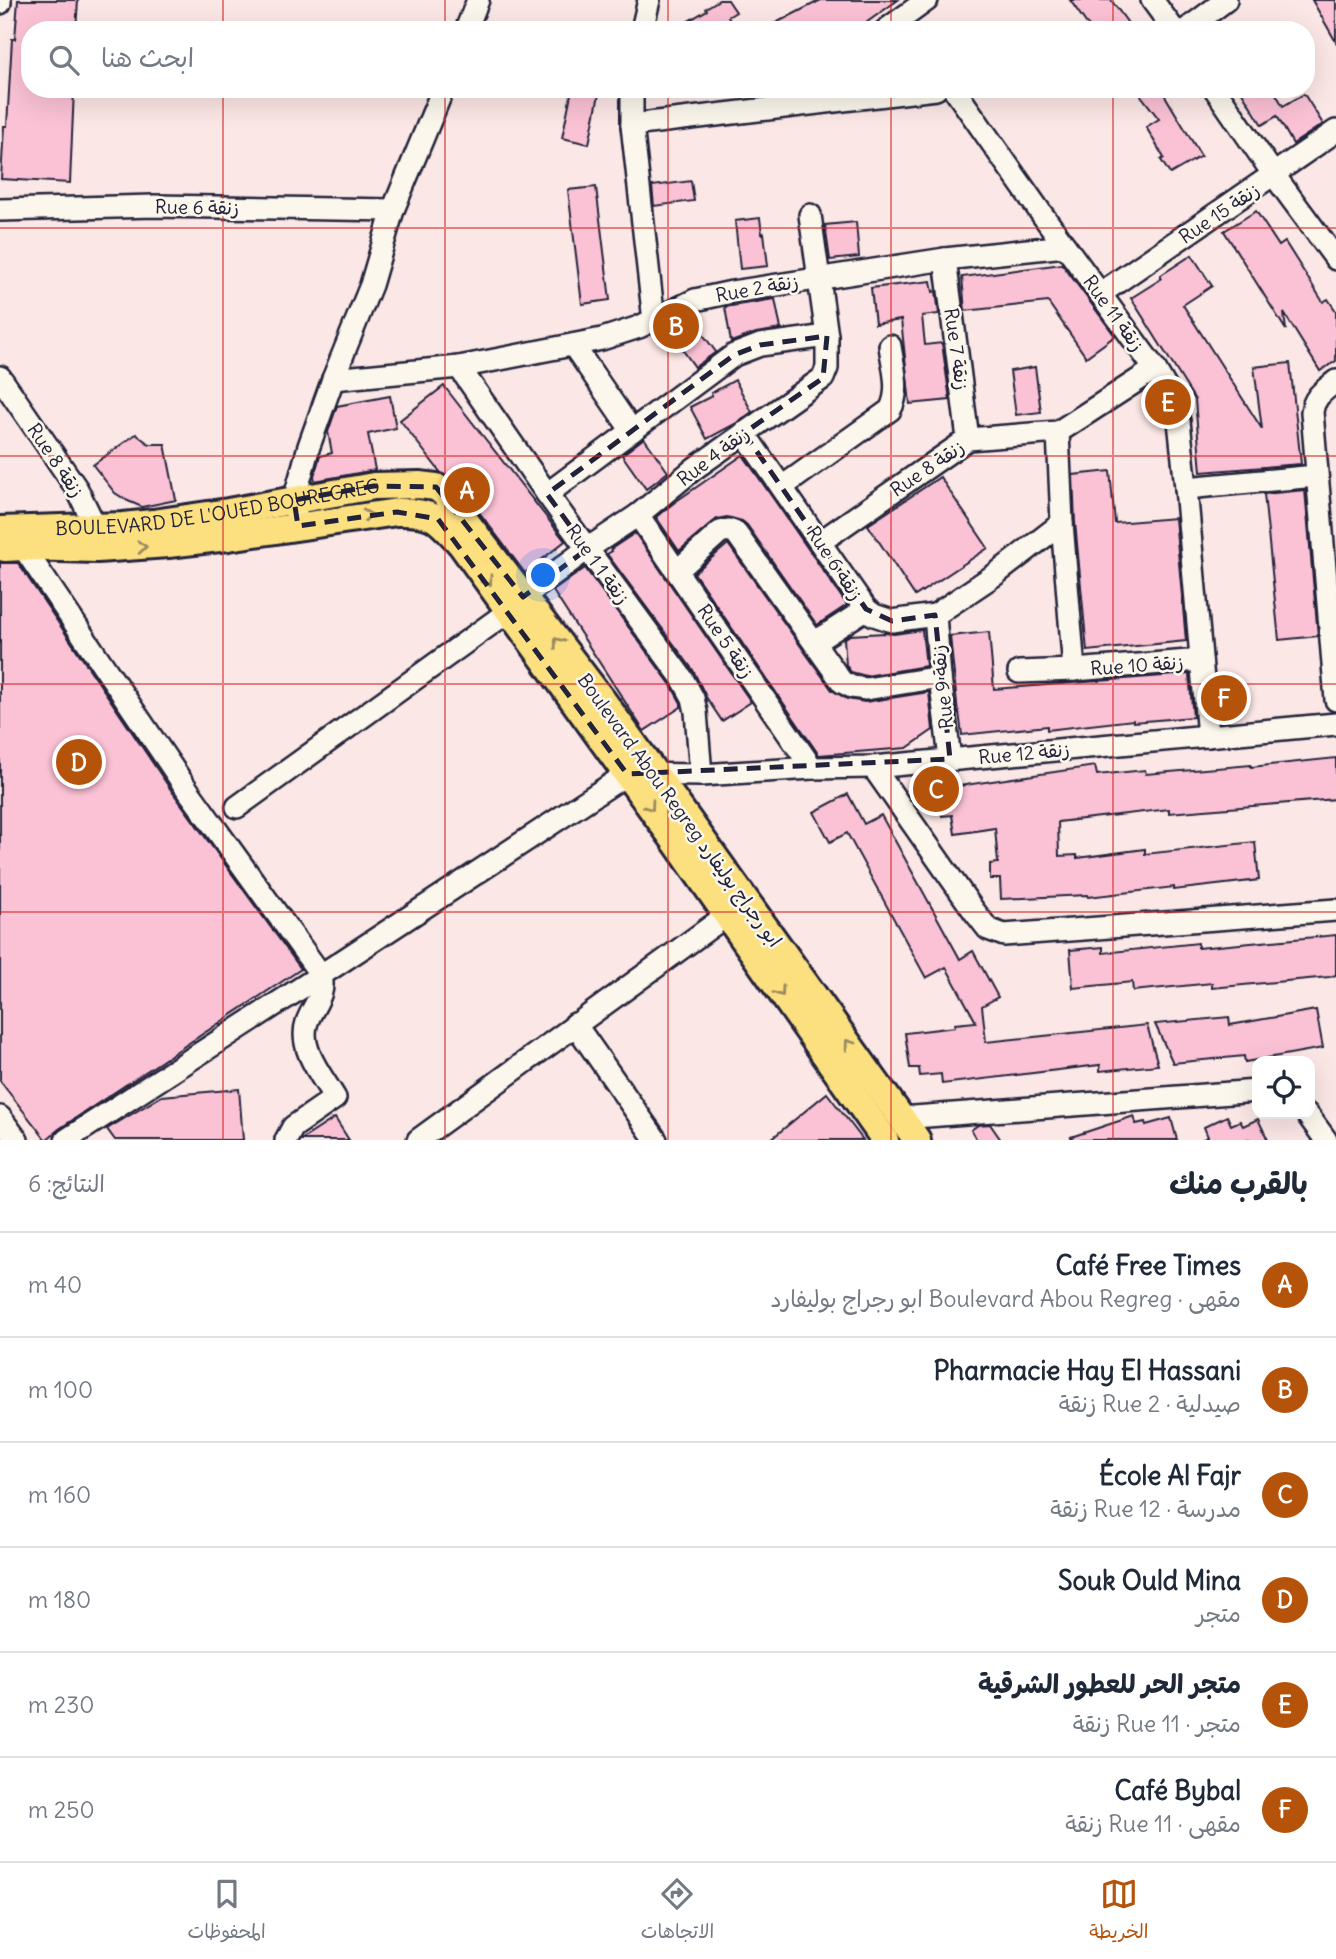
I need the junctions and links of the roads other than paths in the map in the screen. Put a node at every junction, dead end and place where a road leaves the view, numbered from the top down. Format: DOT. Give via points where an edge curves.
graph roads {
  1 [pos="478,0"];
  2 [pos="649,0"];
  3 [pos="927,0"];
  4 [pos="1152,0"];
  5 [pos="1226,0"];
  6 [pos="470,21"];
  7 [pos="644,21"];
  8 [pos="911,21"];
  9 [pos="1167,21"];
  10 [pos="1198,21"];
  11 [pos="439,98"];
  12 [pos="632,98"];
  13 [pos="795,98"];
  14 [pos="857,98"];
  15 [pos="960,98"];
  16 [pos="1221,98"];
  17 [pos="786,106"];
  18 [pos="632,125"];
  19 [pos="1336,131"];
  20 [pos="1274,175"];
  21 [pos="0,210"];
  22 [pos="393,210"];
  23 [pos="810,215"];
  24 [pos="1065,246"];
  25 [pos="945,259"];
  26 [pos="1336,259"];
  27 [pos="819,277"];
  28 [pos="1100,294"];
  29 [pos="654,321"];
  30 [pos="827,336"];
  31 [pos="573,345"];
  32 [pos="890,346"];
  33 [pos="459,366"];
  34 [pos="1155,369"];
  35 [pos="0,377"];
  36 [pos="333,379"];
  37 [pos="1336,381"];
  38 [pos="632,431"];
  39 [pos="1058,432"];
  40 [pos="744,433"];
  41 [pos="968,439"];
  42 [pos="1316,476"];
  43 [pos="782,486"];
  44 [pos="436,487"];
  45 [pos="1186,488"];
  46 [pos="547,494"];
  47 [pos="296,513"];
  48 [pos="427,514"];
  49 [pos="638,515"];
  50 [pos="1062,523"];
  51 [pos="0,530"];
  52 [pos="96,538"];
  53 [pos="820,542"];
  54 [pos="11,548"];
  55 [pos="587,549"];
  56 [pos="677,571"];
  57 [pos="1331,580"];
  58 [pos="516,604"];
  59 [pos="866,609"];
  60 [pos="935,615"];
  61 [pos="815,642"];
  62 [pos="1334,646"];
  63 [pos="1201,660"];
  64 [pos="1074,670"];
  65 [pos="1019,672"];
  66 [pos="940,677"];
  67 [pos="1336,700"];
  68 [pos="1336,724"];
  69 [pos="1208,737"];
  70 [pos="950,760"];
  71 [pos="873,766"];
  72 [pos="812,768"];
  73 [pos="627,774"];
  74 [pos="657,775"];
  75 [pos="701,775"];
  76 [pos="237,807"];
  77 [pos="1336,910"];
  78 [pos="727,915"];
  79 [pos="321,975"];
  80 [pos="575,1024"];
  81 [pos="876,1083"];
  82 [pos="1252,1091"];
  83 [pos="852,1095"];
  84 [pos="0,1117"];
  85 [pos="901,1118"];
  86 [pos="1311,1119"];
  87 [pos="17,1140"];
  88 [pos="66,1140"];
  89 [pos="286,1140"];
  90 [pos="418,1140"];
  91 [pos="656,1140"];
  92 [pos="884,1140"];
  93 [pos="917,1140"];
  94 [pos="1326,1140"];
  1 -- 6 [label="street"];
  2 -- 7 [label="street"];
  3 -- 8 [label="street"];
  4 -- 9 [label="street"];
  5 -- 10 [label="street"];
  11 -- 22 [label="street"];
  12 -- 18 [label="street"];
  13 -- 17 [label="street"];
  14 -- 17 [label="street"];
  15 -- 24 [label="street, Rue 11 زنقة"];
  16 -- 20 [label="street"];
  17 -- 18 [label="street"];
  18 -- 29 [label="street"];
  19 -- 20 [label="street, Rue 15 زنقة"];
  20 -- 26 [label="street"];
  20 -- 28 [label="street, Rue 15 زنقة"];
  21 -- 22 [label="street, Rue 6 زنقة" via="154,206"];
  22 -- 36 [label="street" via="372,285"];
  23 -- 27 [label="street, Rue 4 زنقة"];
  24 -- 25 [label="street, Rue 2 زنقة"];
  24 -- 28 [label="street, Rue 11 زنقة"];
  25 -- 27 [label="street, Rue 2 زنقة"];
  25 -- 41 [label="street, Rue 7 زنقة"];
  27 -- 29 [label="street, Rue 2 زنقة" via="695,300"];
  27 -- 30 [label="street, Rue 4 زنقة"];
  28 -- 34 [label="street, Rue 11 زنقة"];
  29 -- 31 [label="street, Rue 2 زنقة"];
  30 -- 38 [label="street" via="760,345 734,355"];
  30 -- 40 [label="street, Rue 4 زنقة" via="828,368 823,378"];
  31 -- 33 [label="street, Rue 2 زنقة"];
  31 -- 38 [label="street"];
  32 -- 43 [label="street" via="896,391 890,410"];
  33 -- 36 [label="street, Rue 2 زنقة"];
  33 -- 46 [label="street, Rue 1 زنقة 1"];
  34 -- 39 [label="street, Rue 8 زنقة"];
  34 -- 45 [label="street, Rue 11 زنقة" via="1179,421"];
  35 -- 52 [label="street, Rue 8 زنقة" via="77,489"];
  36 -- 47 [label="street" via="309,446"];
  37 -- 42 [label="street" via="1313,403"];
  38 -- 46 [label="street"];
  39 -- 41 [label="street, Rue 8 زنقة"];
  39 -- 50 [label="street"];
  40 -- 43 [label="street, Rue 6 زنقة"];
  40 -- 49 [label="street, Rue 4 زنقة"];
  41 -- 53 [label="street, Rue 8 زنقة"];
  42 -- 45 [label="street"];
  42 -- 57 [label="street"];
  43 -- 53 [label="street, Rue 6 زنقة"];
  44 -- 47 [label="main road, BOULEVARD DE L'OUED BOUREGREG" via="374,486"];
  44 -- 58 [label="main road, Boulevard Abou Regreg ابو رجراج بوليفارد" via="460,512"];
  45 -- 63 [label="street, Rue 11 زنقة"];
  46 -- 55 [label="street, Rue 1 زنقة 1"];
  47 -- 48 [label="main road, BOULEVARD DE L'OUED BOUREGREG, one-way"];
  47 -- 52 [label="main road, BOULEVARD DE L'OUED BOUREGREG" via="123,526"];
  48 -- 58 [label="main road, Boulevard Abou Regreg ابو رجراج بوليفارد, one-way" via="438,519"];
  49 -- 55 [label="street, Rue 4 زنقة"];
  49 -- 56 [label="street, Rue 5 زنقة"];
  50 -- 60 [label="street, Rue 6 زنقة"];
  50 -- 64 [label="street"];
  51 -- 52 [label="main road, BOULEVARD DE L'OUED BOUREGREG"];
  52 -- 54 [label="main road, BOULEVARD DE L'OUED BOUREGREG"];
  53 -- 59 [label="street, Rue 6 زنقة"];
  54 -- 79 [label="street"];
  55 -- 58 [label="street, Rue 4 زنقة"];
  55 -- 75 [label="street, Rue 1 زنقة 1" via="692,698"];
  56 -- 61 [label="street" via="720,532 736,533"];
  56 -- 72 [label="street, Rue 5 زنقة"];
  57 -- 62 [label="street"];
  58 -- 73 [label="main road, Boulevard Abou Regreg ابو رجراج بوليفارد"];
  74 -- 58 [label="main road, Boulevard Abou Regreg ابو رجراج بوليفارد, one-way"];
  58 -- 76 [label="street, Rue 4 زنقة"];
  59 -- 60 [label="street, Rue 6 زنقة" via="892,621"];
  59 -- 61 [label="street"];
  60 -- 66 [label="street, Rue 9 زنقة"];
  61 -- 66 [label="street" via="842,682 852,687 866,689"];
  62 -- 67 [label="street"];
  63 -- 64 [label="street, Rue 10 زنقة"];
  63 -- 69 [label="street, Rue 11 زنقة"];
  64 -- 65 [label="street, Rue 10 زنقة"];
  66 -- 70 [label="street, Rue 9 زنقة"];
  68 -- 69 [label="street, Rue 12 زنقة"];
  69 -- 70 [label="street, Rue 12 زنقة"];
  70 -- 71 [label="street, Rue 12 زنقة"];
  71 -- 72 [label="street, Rue 12 زنقة"];
  71 -- 77 [label="street" via="974,911 988,929 1004,935"];
  72 -- 75 [label="street, Rue 12 زنقة"];
  73 -- 74 [label="street, Rue 12 زنقة"];
  73 -- 78 [label="main road, Boulevard Abou Regreg ابو رجراج بوليفارد, one-way"];
  73 -- 79 [label="street"];
  74 -- 75 [label="street, Rue 12 زنقة"];
  81 -- 74 [label="main road, Boulevard Abou Regreg ابو رجراج بوليفارد, one-way"];
  78 -- 80 [label="street"];
  78 -- 83 [label="main road, Boulevard Abou Regreg ابو رجراج بوليفارد, one-way"];
  79 -- 88 [label="street"];
  79 -- 89 [label="street" via="321,995 307,1020 305,1038 308,1052 335,1098 293,1127"];
  80 -- 90 [label="street"];
  80 -- 91 [label="street"];
  81 -- 83 [label="main road"];
  81 -- 85 [label="main road, Boulevard Abou Regreg ابو رجراج بوليفارد"];
  82 -- 85 [label="street"];
  83 -- 92 [label="main road, Boulevard Abou Regreg ابو رجراج بوليفارد"];
  84 -- 87 [label="street"];
  85 -- 93 [label="main road, Boulevard Abou Regreg ابو رجراج بوليفارد"];
  86 -- 94 [label="street"];
}
